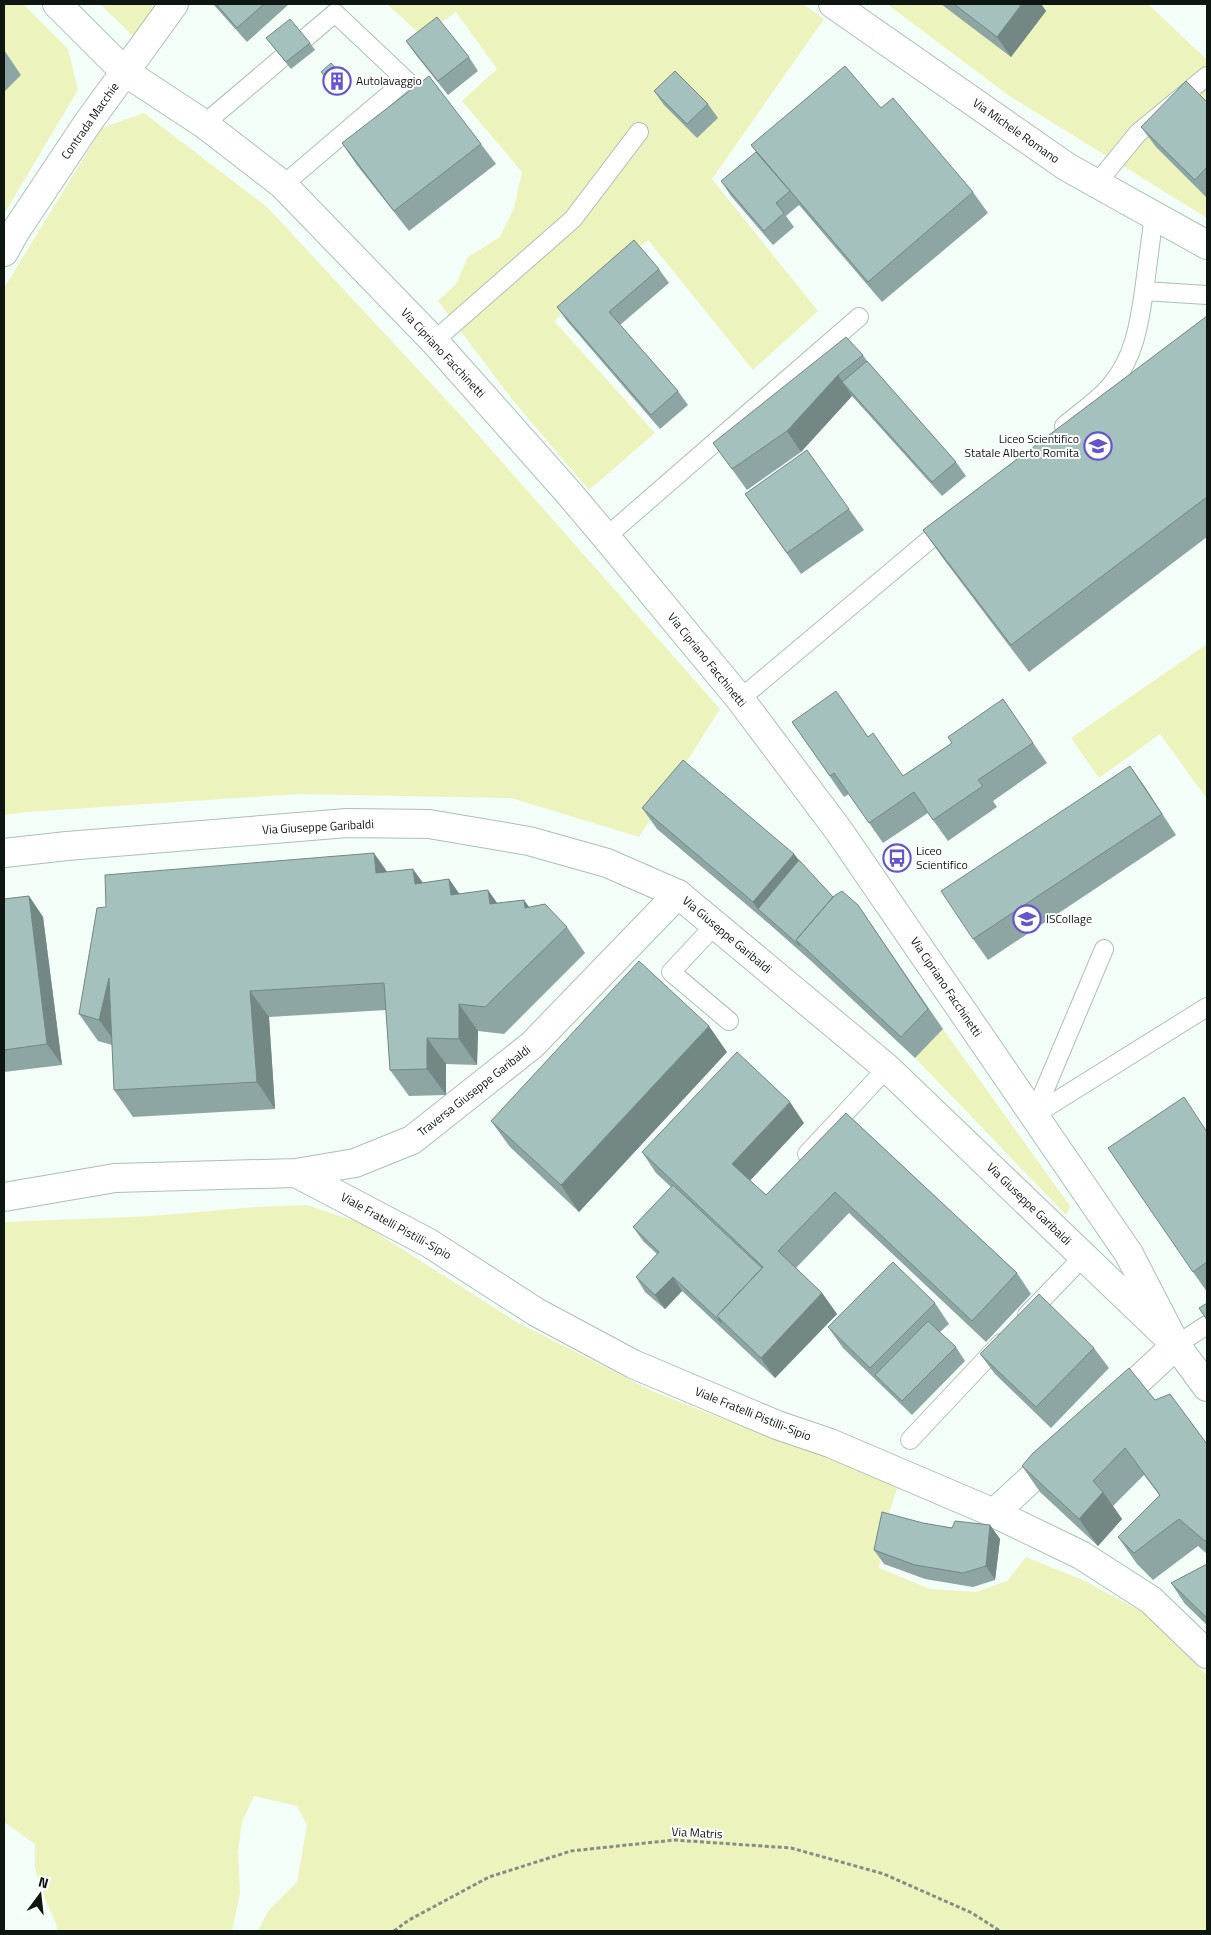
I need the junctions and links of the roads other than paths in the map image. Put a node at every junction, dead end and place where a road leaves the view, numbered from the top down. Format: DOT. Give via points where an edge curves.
graph roads {
  1 [pos="57,4"];
  2 [pos="174,4"];
  3 [pos="833,4"];
  4 [pos="125,72"];
  5 [pos="1207,76"];
  6 [pos="204,124"];
  7 [pos="638,132"];
  8 [pos="1097,183"];
  9 [pos="283,185"];
  10 [pos="1154,215"];
  11 [pos="1207,244"];
  12 [pos="4,252"];
  13 [pos="1144,291"];
  14 [pos="1207,296"];
  15 [pos="859,317"];
  16 [pos="434,341"];
  17 [pos="1051,436"];
  18 [pos="961,512"];
  19 [pos="606,537"];
  20 [pos="740,699"];
  21 [pos="4,853"];
  22 [pos="678,894"];
  23 [pos="715,925"];
  24 [pos="1104,950"];
  25 [pos="1207,1007"];
  26 [pos="729,1021"];
  27 [pos="887,1068"];
  28 [pos="1034,1115"];
  29 [pos="797,1166"];
  30 [pos="296,1173"];
  31 [pos="4,1197"];
  32 [pos="1084,1256"];
  33 [pos="1207,1325"];
  34 [pos="1176,1345"];
  35 [pos="1207,1387"];
  36 [pos="910,1440"];
  37 [pos="994,1513"];
  38 [pos="1207,1654"];
  1 -- 4 [label="street, Contrada Macchie"];
  2 -- 4 [label="street"];
  3 -- 8 [label="street, Via Michele Romano" via="1067,167"];
  4 -- 6 [label="street, Via Cipriano Facchinetti"];
  4 -- 12 [label="street, Contrada Macchie" via="87,124"];
  5 -- 8 [label="lane" via="1138,133"];
  6 -- 9 [label="street, Via Cipriano Facchinetti"];
  6 -- 9 [label="lane" via="335,14 406,80"];
  7 -- 16 [label="lane" via="573,219"];
  8 -- 10 [label="street, Via Michele Romano"];
  9 -- 16 [label="street, Via Cipriano Facchinetti"];
  10 -- 11 [label="street, Via Michele Romano"];
  10 -- 13 [label="lane"];
  13 -- 14 [label="lane"];
  13 -- 17 [label="lane" via="1133,346 1111,386"];
  15 -- 19 [label="lane"];
  16 -- 19 [label="street, Via Cipriano Facchinetti"];
  18 -- 20 [label="lane"];
  19 -- 20 [label="street, Via Cipriano Facchinetti"];
  20 -- 28 [label="street, Via Cipriano Facchinetti" via="839,830"];
  21 -- 22 [label="street, Via Giuseppe Garibaldi" via="347,823 429,824 529,841 590,858"];
  22 -- 23 [label="street, Via Giuseppe Garibaldi"];
  22 -- 30 [label="street, Traversa Giuseppe Garibaldi" via="532,1044 412,1140 355,1163"];
  23 -- 26 [label="lane" via="671,972"];
  23 -- 27 [label="street, Via Giuseppe Garibaldi"];
  24 -- 28 [label="lane"];
  25 -- 28 [label="lane"];
  27 -- 29 [label="lane"];
  27 -- 32 [label="street, Via Giuseppe Garibaldi"];
  28 -- 34 [label="street, Via Cipriano Facchinetti" via="1129,1254"];
  30 -- 31 [label="street, Traversa Giuseppe Garibaldi" via="115,1178"];
  30 -- 37 [label="street, Viale Fratelli Pistilli-Sipio" via="430,1242 536,1312 633,1364"];
  32 -- 34 [label="street, Via Giuseppe Garibaldi"];
  32 -- 36 [label="lane"];
  33 -- 34 [label="lane"];
  34 -- 35 [label="street, Via Giuseppe Garibaldi"];
  34 -- 37 [label="street"];
  37 -- 38 [label="street, Viale Fratelli Pistilli-Sipio" via="1081,1555 1151,1600"];
}
